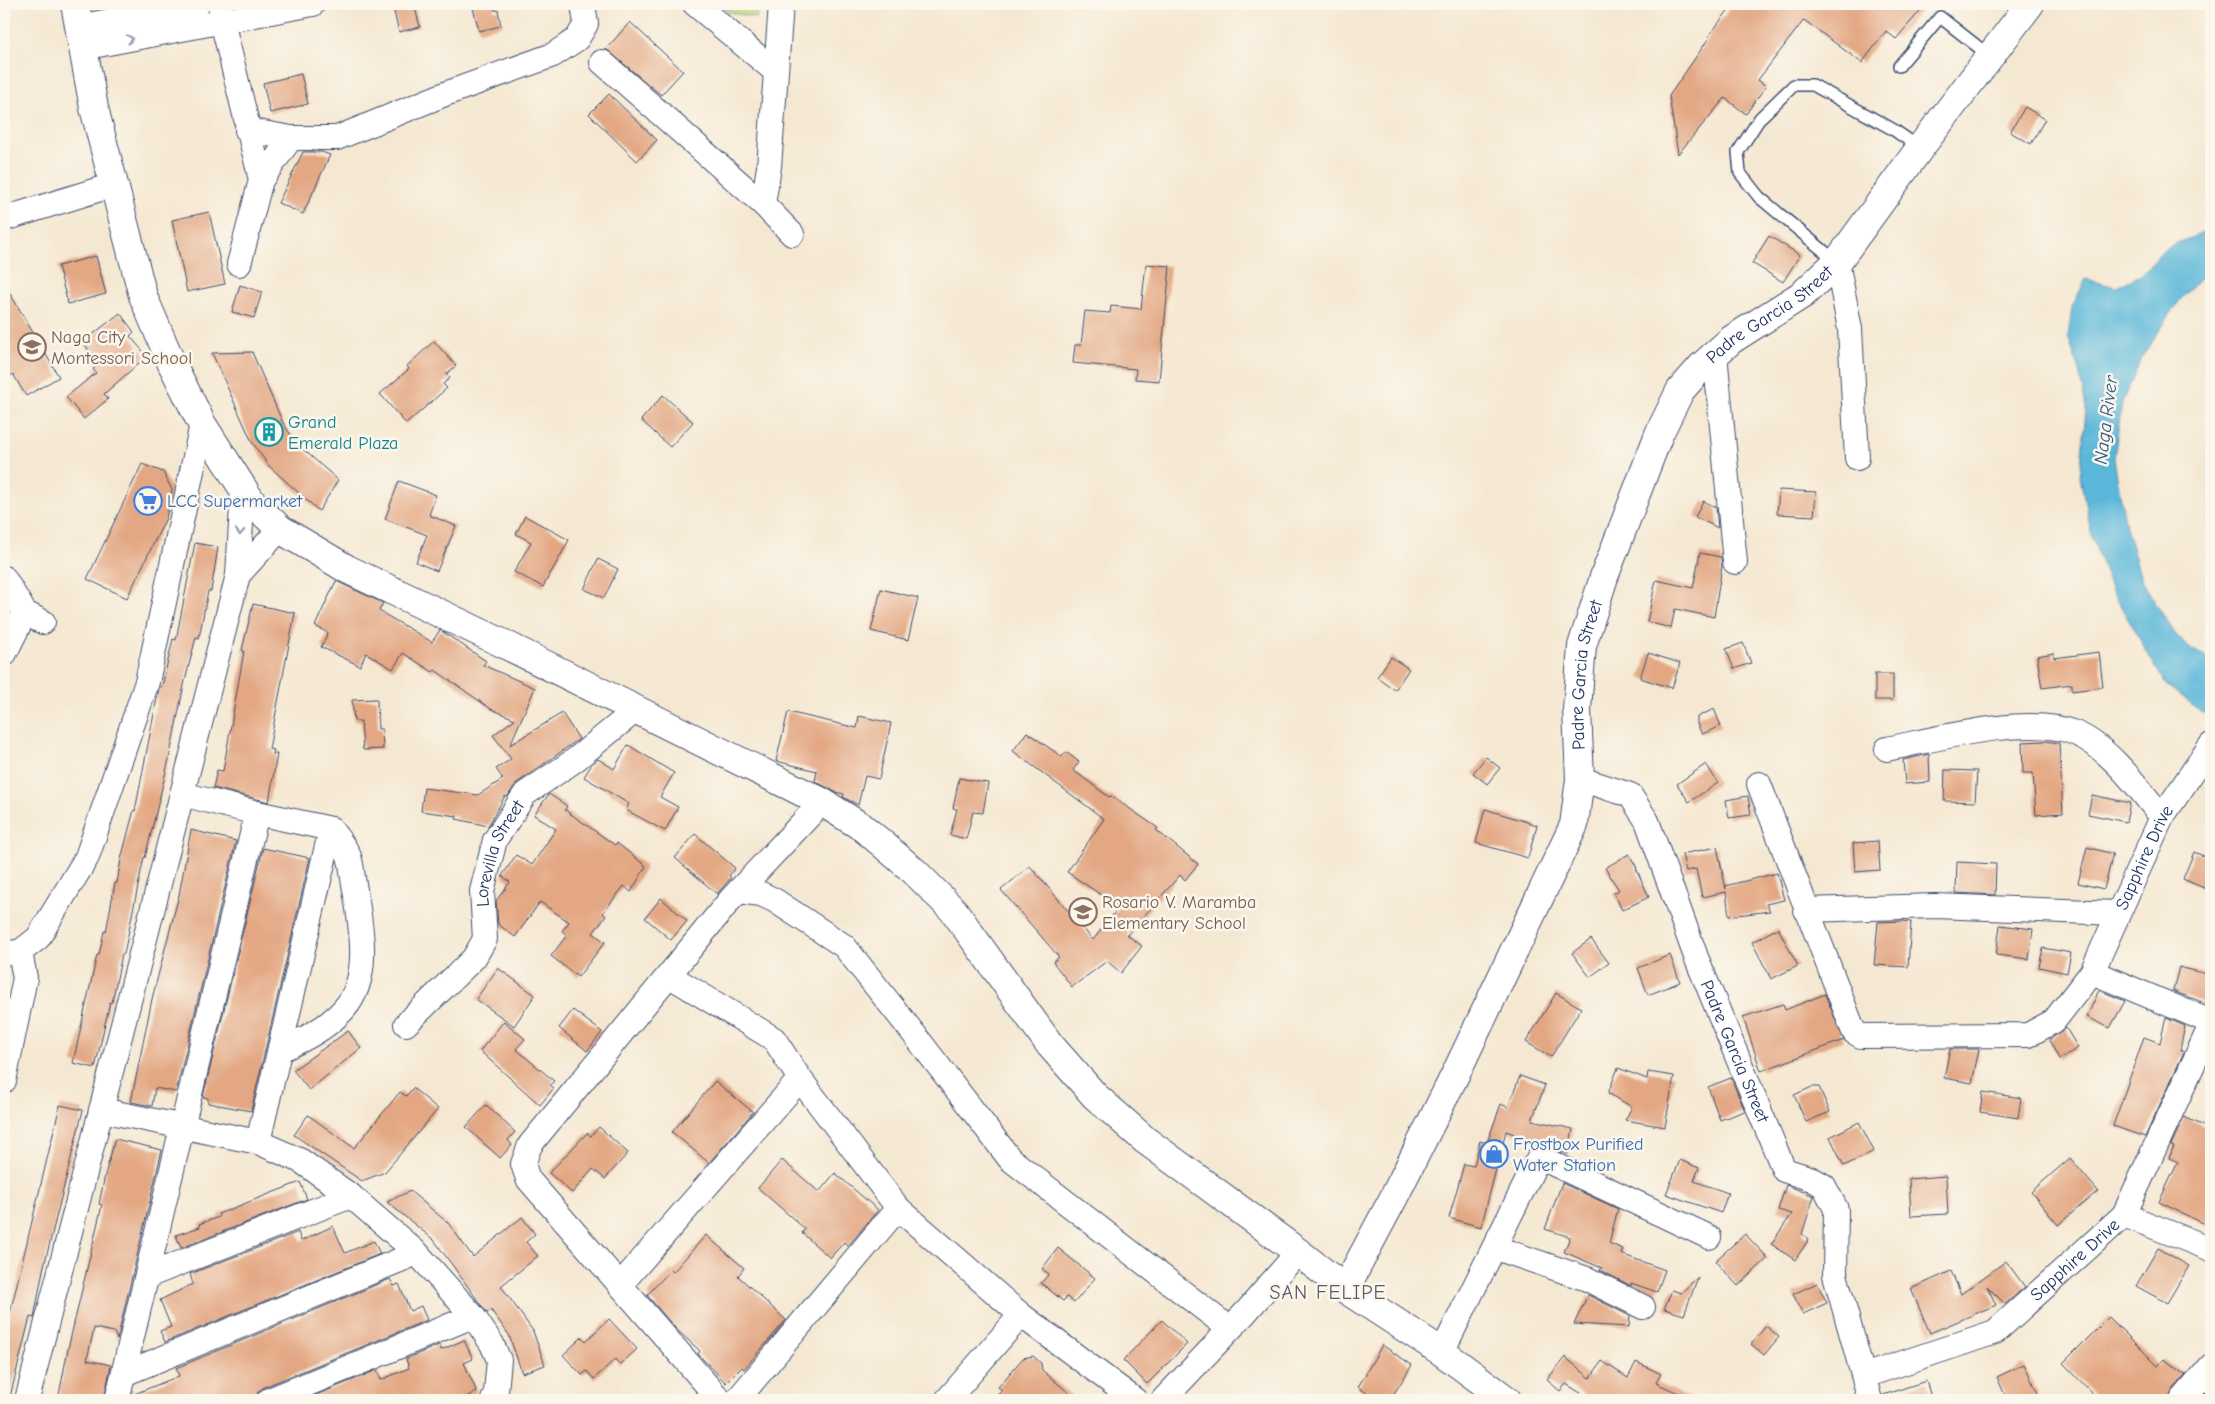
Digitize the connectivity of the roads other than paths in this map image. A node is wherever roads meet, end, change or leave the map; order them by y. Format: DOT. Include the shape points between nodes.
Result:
graph roads {
  1 [pos="198,4"];
  2 [pos="314,4"];
  3 [pos="582,4"];
  4 [pos="695,4"];
  5 [pos="781,4"];
  6 [pos="2030,4"];
  7 [pos="221,12"];
  8 [pos="79,26"];
  9 [pos="1991,57"];
  10 [pos="602,62"];
  11 [pos="1899,66"];
  12 [pos="775,71"];
  13 [pos="247,130"];
  14 [pos="291,138"];
  15 [pos="1920,148"];
  16 [pos="261,180"];
  17 [pos="113,185"];
  18 [pos="762,204"];
  19 [pos="4,219"];
  20 [pos="792,234"];
  21 [pos="1836,262"];
  22 [pos="239,264"];
  23 [pos="1715,354"];
  24 [pos="202,424"];
  25 [pos="1857,458"];
  26 [pos="243,489"];
  27 [pos="280,529"];
  28 [pos="1735,562"];
  29 [pos="238,575"];
  30 [pos="4,578"];
  31 [pos="4,655"];
  32 [pos="636,710"];
  33 [pos="2211,745"];
  34 [pos="1887,749"];
  35 [pos="1580,780"];
  36 [pos="1759,784"];
  37 [pos="182,794"];
  38 [pos="822,802"];
  39 [pos="256,813"];
  40 [pos="2162,817"];
  41 [pos="331,829"];
  42 [pos="739,891"];
  43 [pos="1806,910"];
  44 [pos="2117,913"];
  45 [pos="12,952"];
  46 [pos="2092,972"];
  47 [pos="670,976"];
  48 [pos="2211,1023"];
  49 [pos="406,1024"];
  50 [pos="280,1050"];
  51 [pos="800,1079"];
  52 [pos="4,1080"];
  53 [pos="101,1110"];
  54 [pos="182,1126"];
  55 [pos="258,1142"];
  56 [pos="352,1196"];
  57 [pos="898,1208"];
  58 [pos="2124,1215"];
  59 [pos="1709,1237"];
  60 [pos="1496,1248"];
  61 [pos="2211,1249"];
  62 [pos="1298,1252"];
  63 [pos="417,1253"];
  64 [pos="147,1276"];
  65 [pos="620,1285"];
  66 [pos="1345,1289"];
  67 [pos="1643,1307"];
  68 [pos="1021,1315"];
  69 [pos="473,1316"];
  70 [pos="1230,1329"];
  71 [pos="1442,1352"];
  72 [pos="2211,1366"];
  73 [pos="124,1374"];
  74 [pos="1864,1376"];
  75 [pos="488,1398"];
  76 [pos="27,1400"];
  77 [pos="117,1400"];
  78 [pos="269,1400"];
  79 [pos="720,1400"];
  80 [pos="737,1400"];
  81 [pos="948,1400"];
  82 [pos="1135,1400"];
  83 [pos="1163,1400"];
  84 [pos="1506,1400"];
  85 [pos="1870,1400"];
  86 [pos="2182,1400"];
  1 -- 8 [label="street"];
  2 -- 7 [label="street"];
  3 -- 14 [label="street" via="586,24 577,39 553,55 337,138"];
  4 -- 12 [label="street"];
  5 -- 12 [label="street"];
  6 -- 9 [label="main road, Padre Garcia Street"];
  8 -- 7 [label="street, one-way"];
  7 -- 13 [label="street"];
  8 -- 17 [label="main road"];
  9 -- 11 [label="lane" via="1940,17"];
  9 -- 15 [label="main road, Padre Garcia Street"];
  10 -- 18 [label="street"];
  12 -- 18 [label="street" via="769,167"];
  13 -- 14 [label="street"];
  13 -- 16 [label="street"];
  14 -- 16 [label="street"];
  15 -- 21 [label="main road, Padre Garcia Street"];
  15 -- 21 [label="lane" via="1813,84 1794,85 1760,118 1738,152 1740,173 1759,197"];
  16 -- 22 [label="street"];
  17 -- 19 [label="street"];
  17 -- 24 [label="main road" via="144,296 171,362"];
  18 -- 20 [label="street"];
  21 -- 23 [label="main road, Padre Garcia Street" via="1803,294 1731,340"];
  21 -- 25 [label="street" via="1850,329"];
  23 -- 28 [label="street"];
  23 -- 35 [label="main road, Padre Garcia Street" via="1680,391 1659,434 1598,594 1582,646 1577,709"];
  24 -- 26 [label="main road"];
  24 -- 45 [label="street" via="148,682 87,857 38,938"];
  26 -- 27 [label="main road"];
  26 -- 29 [label="street, one-way"];
  27 -- 29 [label="street"];
  27 -- 32 [label="main road" via="347,569"];
  29 -- 37 [label="street"];
  30 -- 31 [label="street" via="34,618"];
  32 -- 38 [label="main road"];
  32 -- 49 [label="street, Lorevilla Street" via="575,760 525,794 495,840 482,891 485,939 474,958"];
  33 -- 40 [label="street, Sapphire Drive"];
  34 -- 40 [label="street" via="2018,726 2058,728 2077,734 2120,766"];
  35 -- 66 [label="main road" via="1574,825 1456,1073"];
  35 -- 74 [label="street, Padre Garcia Street" via="1630,795 1648,821 1696,957 1784,1170 1824,1186 1836,1209 1835,1275"];
  36 -- 43 [label="street"];
  37 -- 39 [label="street"];
  37 -- 53 [label="street"];
  38 -- 42 [label="street"];
  38 -- 62 [label="main road" via="879,841 954,911 1050,1045 1095,1096 1145,1140"];
  39 -- 41 [label="street"];
  39 -- 54 [label="street"];
  40 -- 44 [label="street, Sapphire Drive"];
  41 -- 50 [label="street"];
  41 -- 50 [label="street" via="348,854 362,953 358,984 345,1008 326,1026"];
  42 -- 47 [label="street"];
  42 -- 70 [label="street" via="761,894 774,900 844,946 1010,1159"];
  43 -- 44 [label="street, Sapphire Drive" via="1935,906"];
  43 -- 46 [label="street" via="1854,1032 1861,1036 2028,1035 2054,1021"];
  44 -- 46 [label="street"];
  45 -- 52 [label="street" via="26,978"];
  46 -- 48 [label="street"];
  47 -- 51 [label="street" via="774,1039"];
  47 -- 65 [label="street" via="530,1145 522,1164 528,1179"];
  48 -- 58 [label="street, Sapphire Drive"];
  50 -- 55 [label="street"];
  51 -- 57 [label="street"];
  51 -- 65 [label="street"];
  53 -- 54 [label="street"];
  53 -- 76 [label="street"];
  54 -- 55 [label="street"];
  54 -- 64 [label="street"];
  55 -- 56 [label="street" via="301,1161"];
  56 -- 63 [label="street"];
  56 -- 64 [label="street"];
  57 -- 68 [label="street"];
  57 -- 80 [label="street"];
  58 -- 61 [label="street"];
  58 -- 74 [label="street, Sapphire Drive" via="1995,1332"];
  59 -- 60 [label="street" via="1540,1157"];
  60 -- 67 [label="street" via="1587,1279"];
  60 -- 71 [label="street"];
  62 -- 66 [label="main road"];
  62 -- 70 [label="street"];
  63 -- 69 [label="street"];
  63 -- 73 [label="street"];
  64 -- 73 [label="street"];
  65 -- 79 [label="street"];
  66 -- 71 [label="main road"];
  68 -- 81 [label="street"];
  68 -- 82 [label="street"];
  69 -- 75 [label="street" via="499,1360"];
  69 -- 78 [label="street"];
  70 -- 83 [label="street"];
  71 -- 84 [label="main road"];
  72 -- 86 [label="street"];
  73 -- 77 [label="street"];
  74 -- 85 [label="street, Padre Garcia Street"];
}
